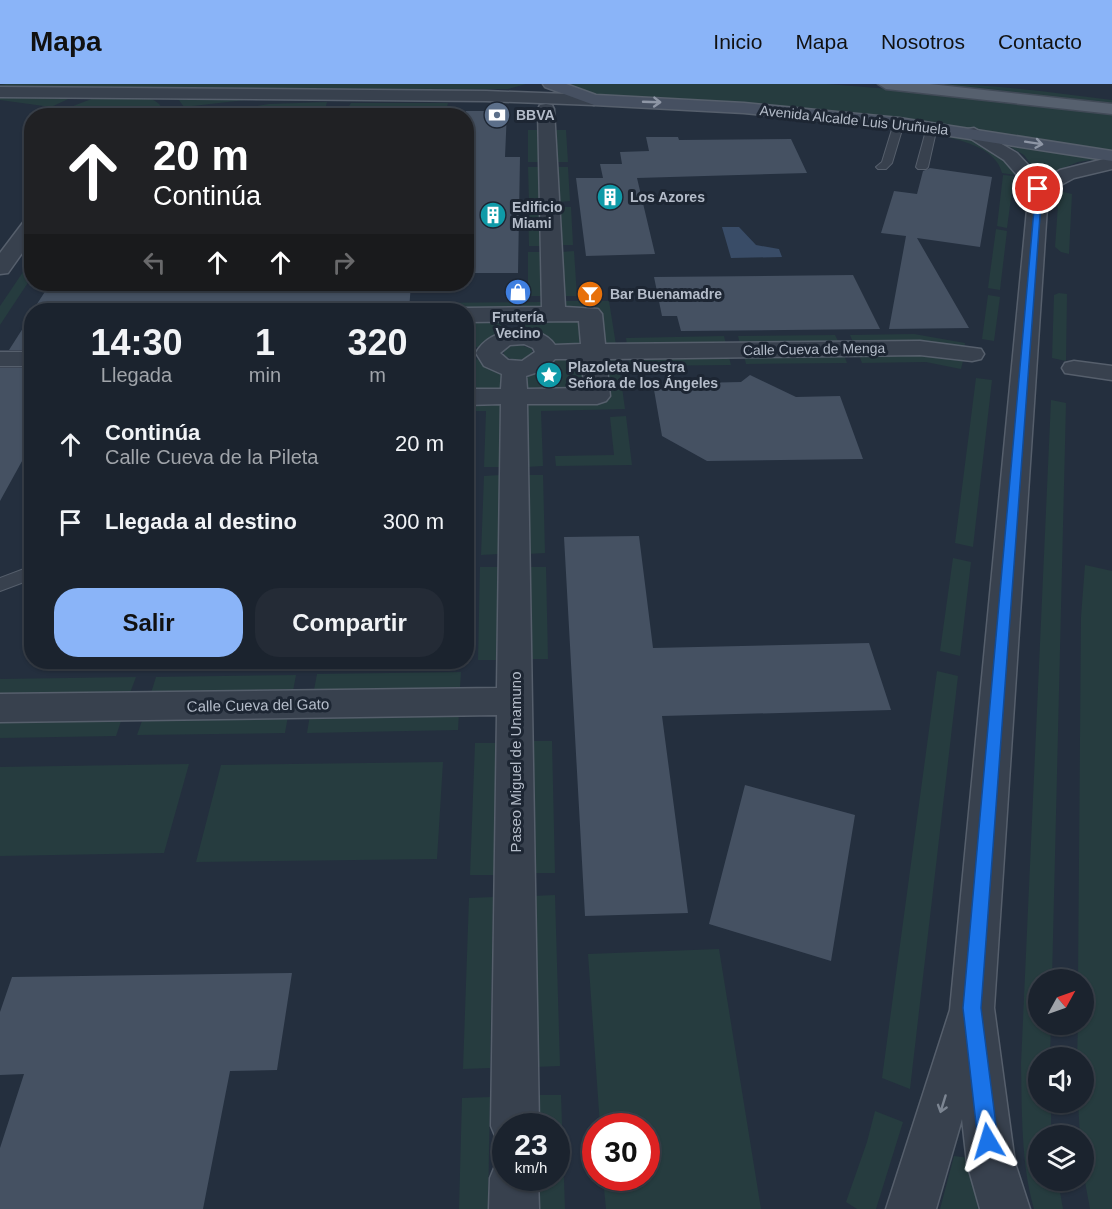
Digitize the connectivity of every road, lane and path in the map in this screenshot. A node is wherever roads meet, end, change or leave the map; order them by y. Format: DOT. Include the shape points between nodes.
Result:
graph roads {
  1 [pos="535,84"];
  2 [pos="551,84"];
  3 [pos="886,84"];
  4 [pos="1018,84"];
  5 [pos="0,92"];
  6 [pos="129,92"];
  7 [pos="342,95"];
  8 [pos="1112,95"];
  9 [pos="486,96"];
  10 [pos="594,100"];
  11 [pos="0,104"];
  12 [pos="24,108"];
  13 [pos="61,108"];
  14 [pos="174,108"];
  15 [pos="197,108"];
  16 [pos="546,109"];
  17 [pos="1112,109"];
  18 [pos="899,123"];
  19 [pos="932,128"];
  20 [pos="974,133"];
  21 [pos="1112,156"];
  22 [pos="1112,163"];
  23 [pos="882,167"];
  24 [pos="922,167"];
  25 [pos="1038,189"];
  26 [pos="24,235"];
  27 [pos="0,267"];
  28 [pos="554,315"];
  29 [pos="474,317"];
  30 [pos="515,326"];
  31 [pos="547,352"];
  32 [pos="593,352"];
  33 [pos="477,353"];
  34 [pos="972,354"];
  35 [pos="0,359"];
  36 [pos="24,359"];
  37 [pos="1074,368"];
  38 [pos="1112,373"];
  39 [pos="514,383"];
  40 [pos="474,395"];
  41 [pos="24,575"];
  42 [pos="0,585"];
  43 [pos="515,701"];
  44 [pos="0,708"];
  45 [pos="972,1008"];
  46 [pos="514,1113"];
  47 [pos="514,1191"];
  48 [pos="514,1209"];
  49 [pos="911,1209"];
  50 [pos="1005,1209"];
  1 -- 9 [label="street, Avenida Alcalde Luis Uruñuela" via="516,92"];
  2 -- 10 [label="street, Avenida Alcalde Luis Uruñuela"];
  3 -- 17 [label="main road"];
  4 -- 8 [label="main road"];
  5 -- 6 [label="street, Avenida Alcalde Luis Uruñuela"];
  6 -- 7 [label="street, Avenida Alcalde Luis Uruñuela"];
  6 -- 13 [label="street" via="91,96"];
  6 -- 14 [label="street, Avenida Alcalde Luis Uruñuela" via="156,96"];
  7 -- 9 [label="street, Avenida Alcalde Luis Uruñuela"];
  7 -- 15 [label="street, Avenida Alcalde Luis Uruñuela"];
  9 -- 10 [label="street, Avenida Alcalde Luis Uruñuela"];
  10 -- 18 [label="street, Avenida Alcalde Luis Uruñuela, one-way" via="744,108"];
  11 -- 12 [label="street"];
  16 -- 28 [label="street"];
  18 -- 19 [label="street, Avenida Alcalde Luis Uruñuela"];
  18 -- 23 [label="lane" via="887,163"];
  19 -- 20 [label="street, Avenida Alcalde Luis Uruñuela"];
  19 -- 24 [label="lane"];
  20 -- 21 [label="street, Avenida Alcalde Luis Uruñuela, one-way"];
  20 -- 25 [label="street" via="1007,152 1025,168"];
  22 -- 25 [label="street" via="1067,174"];
  25 -- 45 [label="street"];
  26 -- 27 [label="street"];
  28 -- 30 [label="street"];
  28 -- 32 [label="street" via="590,314"];
  29 -- 30 [label="street"];
  30 -- 31 [label="street" via="546,347"];
  30 -- 33 [label="street"];
  31 -- 32 [label="street, Calle Cueva de Menga"];
  31 -- 39 [label="street" via="546,358"];
  32 -- 34 [label="street, Calle Cueva de Menga" via="920,348"];
  32 -- 39 [label="street" via="597,396"];
  33 -- 39 [label="street" via="498,365"];
  35 -- 36 [label="street"];
  37 -- 38 [label="street"];
  39 -- 40 [label="street"];
  39 -- 43 [label="street, Paseo Miguel de Unamuno"];
  41 -- 42 [label="lane"];
  43 -- 44 [label="street, Calle Cueva del Gato"];
  43 -- 46 [label="street, Paseo Miguel de Unamuno"];
  45 -- 49 [label="street, one-way"];
  45 -- 50 [label="street" via="991,1163"];
  47 -- 48 [label="street"];
}
